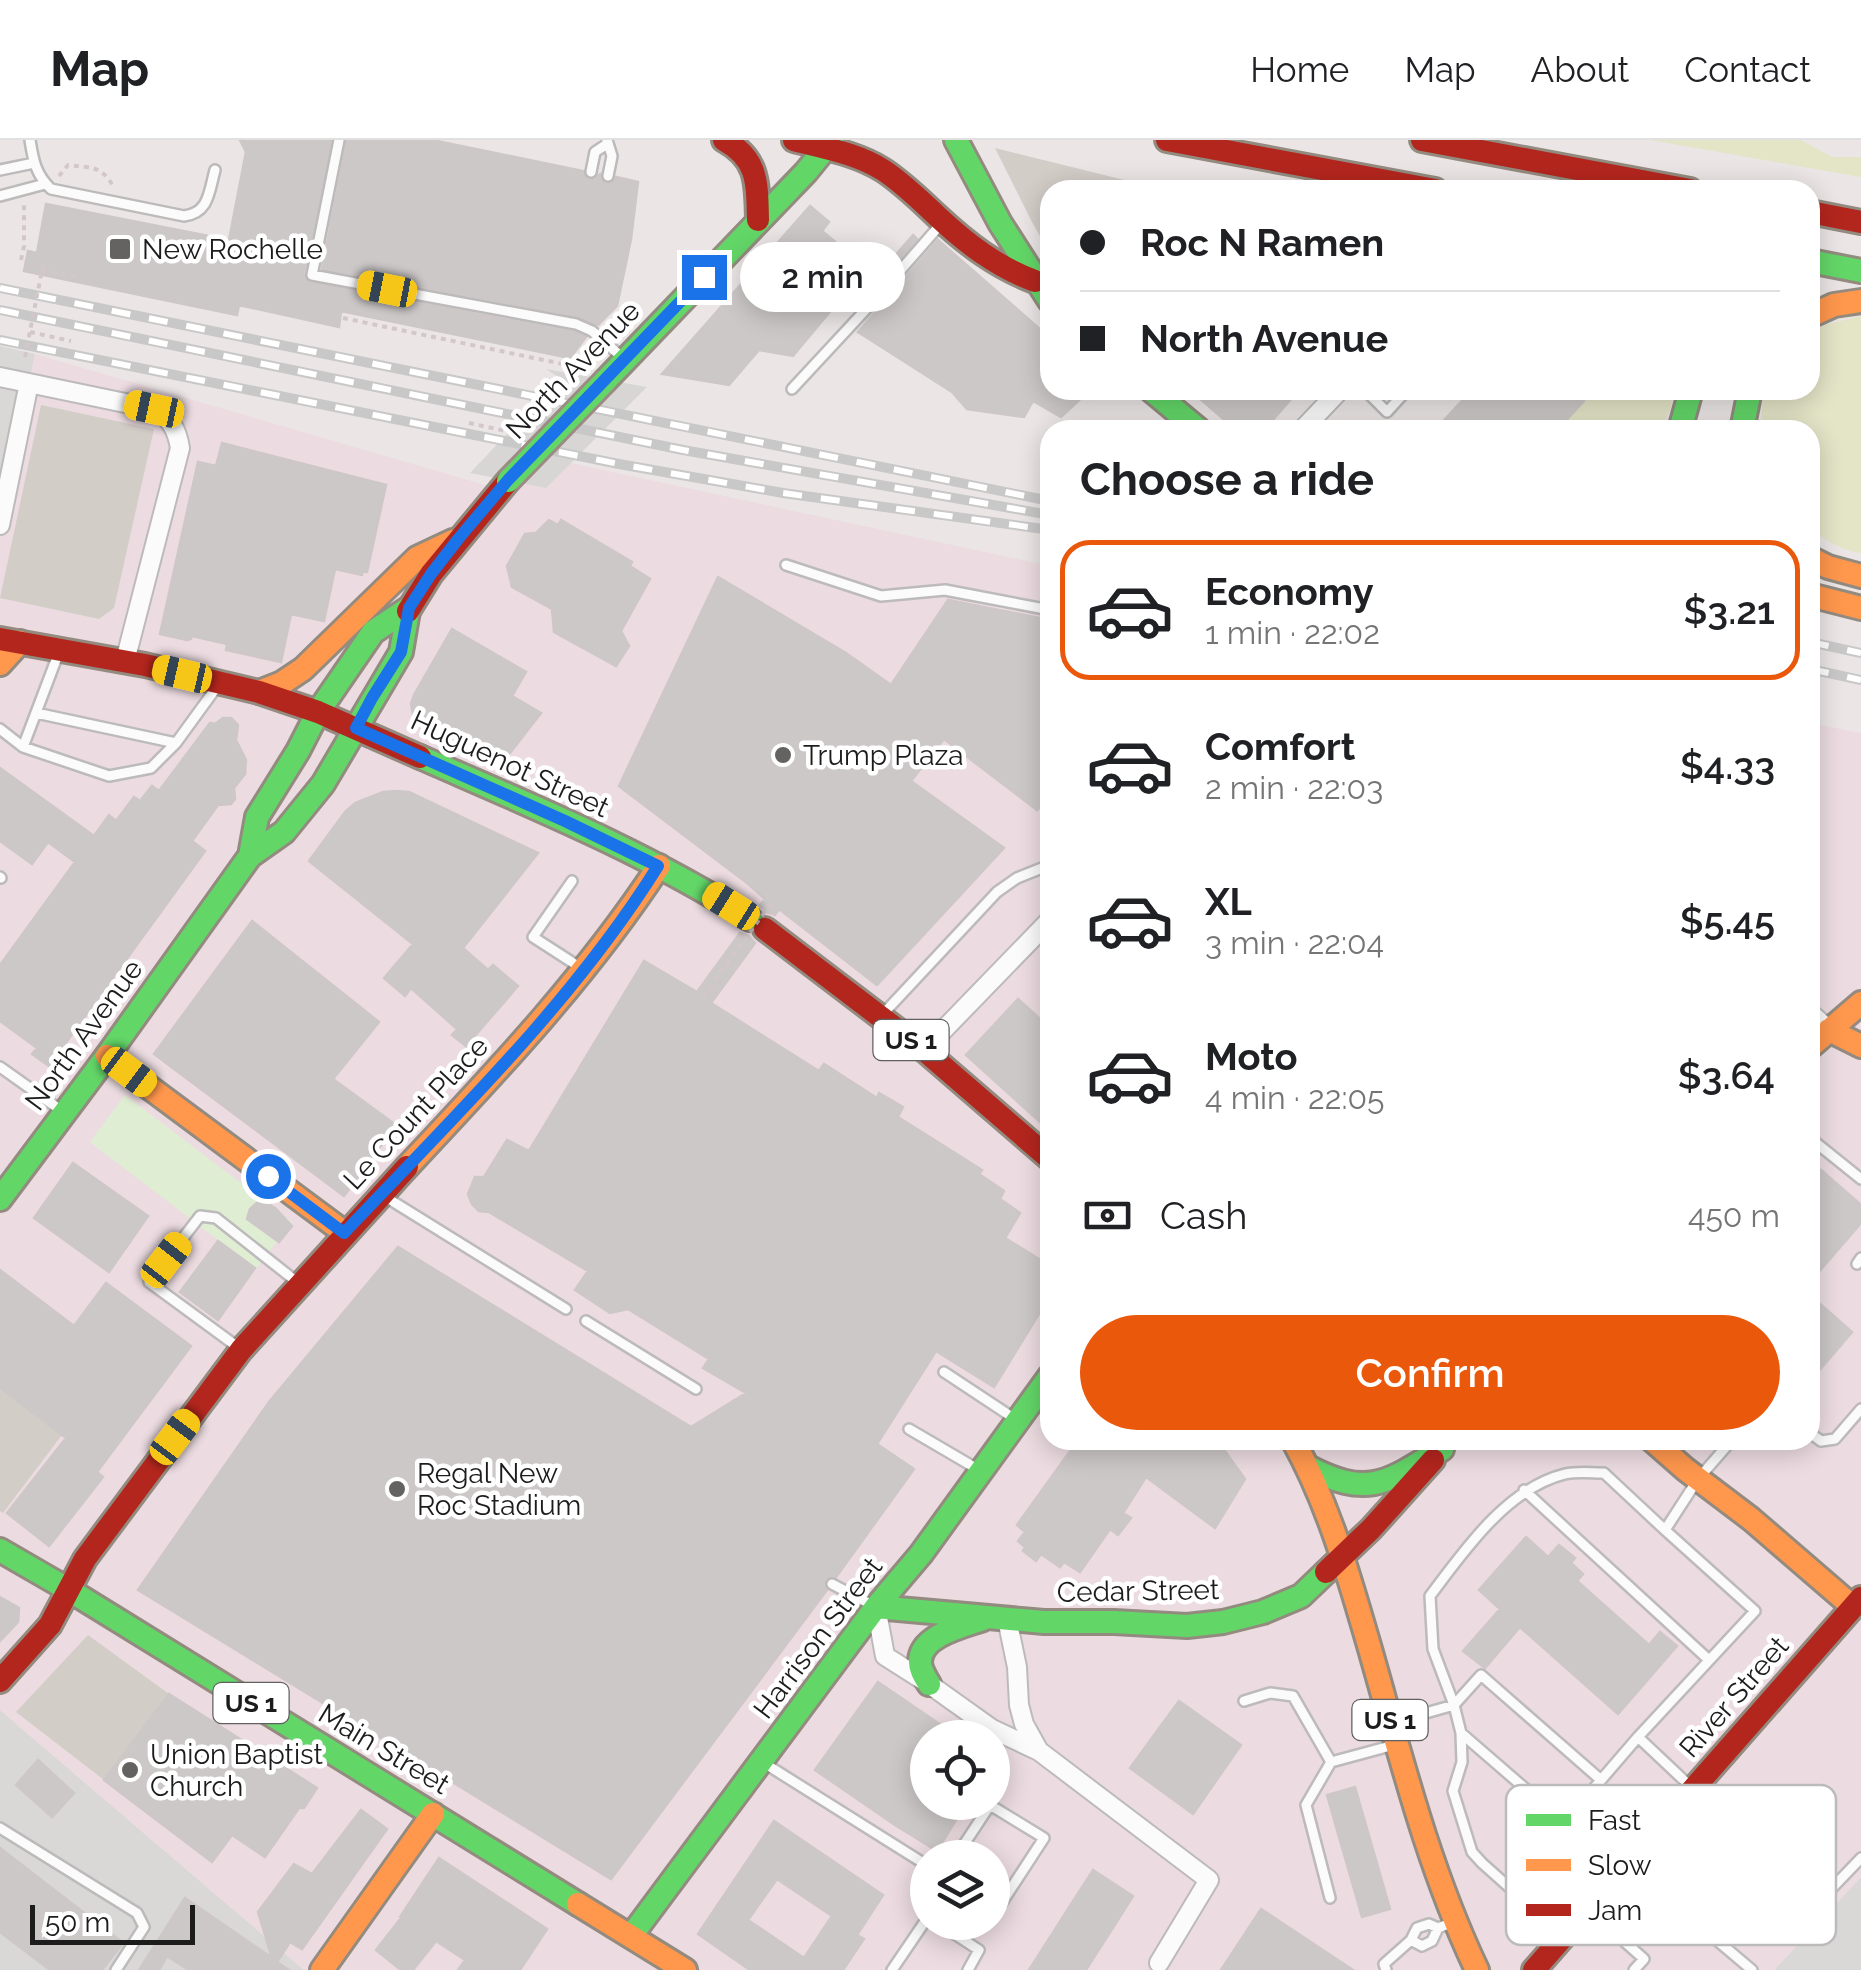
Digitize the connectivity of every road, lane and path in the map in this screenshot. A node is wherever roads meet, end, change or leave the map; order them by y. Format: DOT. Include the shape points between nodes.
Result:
graph roads {
  1 [pos="30,140"];
  2 [pos="339,140"];
  3 [pos="724,140"];
  4 [pos="794,140"];
  5 [pos="956,140"];
  6 [pos="1166,140"];
  7 [pos="1422,140"];
  8 [pos="607,142"];
  9 [pos="829,144"];
  10 [pos="34,163"];
  11 [pos="0,170"];
  12 [pos="215,170"];
  13 [pos="591,172"];
  14 [pos="608,176"];
  15 [pos="1378,180"];
  16 [pos="1636,180"];
  17 [pos="45,184"];
  18 [pos="0,196"];
  19 [pos="1820,214"];
  20 [pos="758,220"];
  21 [pos="942,222"];
  22 [pos="1861,222"];
  23 [pos="1820,263"];
  24 [pos="1861,271"];
  25 [pos="78,278"];
  26 [pos="1036,281"];
  27 [pos="1040,287"];
  28 [pos="1861,301"];
  29 [pos="1820,312"];
  30 [pos="343,318"];
  31 [pos="30,332"];
  32 [pos="71,341"];
  33 [pos="24,357"];
  34 [pos="625,360"];
  35 [pos="577,367"];
  36 [pos="0,377"];
  37 [pos="29,383"];
  38 [pos="792,389"];
  39 [pos="1163,400"];
  40 [pos="1330,400"];
  41 [pos="1375,400"];
  42 [pos="1398,400"];
  43 [pos="1707,400"];
  44 [pos="1706,418"];
  45 [pos="1187,420"];
  46 [pos="1312,420"];
  47 [pos="469,423"];
  48 [pos="515,433"];
  49 [pos="0,526"];
  50 [pos="459,538"];
  51 [pos="1820,563"];
  52 [pos="786,565"];
  53 [pos="1861,579"];
  54 [pos="1820,582"];
  55 [pos="1820,597"];
  56 [pos="409,608"];
  57 [pos="1040,608"];
  58 [pos="1861,608"];
  59 [pos="10,640"];
  60 [pos="60,650"];
  61 [pos="126,662"];
  62 [pos="0,664"];
  63 [pos="219,683"];
  64 [pos="259,692"];
  65 [pos="318,712"];
  66 [pos="36,713"];
  67 [pos="356,728"];
  68 [pos="0,729"];
  69 [pos="176,743"];
  70 [pos="23,747"];
  71 [pos="250,856"];
  72 [pos="658,866"];
  73 [pos="1040,869"];
  74 [pos="572,881"];
  75 [pos="772,903"];
  76 [pos="1040,930"];
  77 [pos="584,970"];
  78 [pos="703,997"];
  79 [pos="1861,1003"];
  80 [pos="882,1016"];
  81 [pos="1820,1022"];
  82 [pos="1830,1030"];
  83 [pos="1820,1038"];
  84 [pos="1861,1046"];
  85 [pos="924,1050"];
  86 [pos="108,1056"];
  87 [pos="0,1067"];
  88 [pos="64,1112"];
  89 [pos="1820,1146"];
  90 [pos="1040,1149"];
  91 [pos="1861,1179"];
  92 [pos="381,1194"];
  93 [pos="0,1199"];
  94 [pos="344,1233"];
  95 [pos="299,1284"];
  96 [pos="566,1309"];
  97 [pos="586,1322"];
  98 [pos="241,1350"];
  99 [pos="944,1372"];
  100 [pos="696,1390"];
  101 [pos="1040,1390"];
  102 [pos="1861,1409"];
  103 [pos="1018,1420"];
  104 [pos="908,1429"];
  105 [pos="1820,1441"];
  106 [pos="1299,1450"];
  107 [pos="1437,1450"];
  108 [pos="1441,1450"];
  109 [pos="1664,1450"];
  110 [pos="1723,1450"];
  111 [pos="1308,1467"];
  112 [pos="981,1471"];
  113 [pos="1698,1478"];
  114 [pos="1524,1490"];
  115 [pos="1665,1530"];
  116 [pos="0,1550"];
  117 [pos="1343,1556"];
  118 [pos="832,1584"];
  119 [pos="69,1590"];
  120 [pos="1858,1607"];
  121 [pos="876,1608"];
  122 [pos="997,1618"];
  123 [pos="1709,1660"];
  124 [pos="0,1681"];
  125 [pos="930,1684"];
  126 [pos="1244,1701"];
  127 [pos="1454,1705"];
  128 [pos="1460,1732"];
  129 [pos="1394,1734"];
  130 [pos="1638,1737"];
  131 [pos="1039,1751"];
  132 [pos="762,1761"];
  133 [pos="1331,1762"];
  134 [pos="1601,1780"];
  135 [pos="1521,1785"];
  136 [pos="1597,1785"];
  137 [pos="1689,1785"];
  138 [pos="1697,1785"];
  139 [pos="433,1814"];
  140 [pos="0,1828"];
  141 [pos="968,1840"];
  142 [pos="910,1855"];
  143 [pos="1861,1858"];
  144 [pos="1836,1884"];
  145 [pos="1506,1885"];
  146 [pos="1010,1890"];
  147 [pos="1330,1898"];
  148 [pos="1446,1925"];
  149 [pos="631,1936"];
  150 [pos="912,1940"];
  151 [pos="964,1940"];
  152 [pos="1559,1945"];
  153 [pos="1628,1945"];
  154 [pos="1723,1945"];
  155 [pos="1160,1963"];
  156 [pos="1541,1968"];
  157 [pos="116,1970"];
  158 [pos="322,1970"];
  159 [pos="685,1970"];
  160 [pos="892,1970"];
  161 [pos="968,1970"];
  162 [pos="1386,1970"];
  163 [pos="1476,1970"];
  164 [pos="1634,1970"];
  165 [pos="1752,1970"];
  1 -- 10 [label="lane"];
  2 -- 34 [label="lane" via="312,274 576,324"];
  3 -- 20 [label="main road" via="755,170"];
  4 -- 9 [label="main road"];
  5 -- 26 [label="main road"];
  6 -- 15 [label="main road"];
  7 -- 16 [label="main road"];
  8 -- 13 [label="lane" via="595,152"];
  8 -- 14 [label="lane"];
  9 -- 20 [label="main road, North Avenue"];
  9 -- 21 [label="main road" via="892,176"];
  10 -- 11 [label="lane"];
  10 -- 17 [label="lane"];
  12 -- 17 [label="lane" via="206,205 184,216"];
  17 -- 18 [label="lane"];
  19 -- 22 [label="main road"];
  20 -- 34 [label="main road, North Avenue"];
  21 -- 26 [label="main road" via="998,264"];
  21 -- 38 [label="lane"];
  23 -- 24 [label="main road"];
  25 -- 31 [label="path, bridge" via="42,267"];
  26 -- 27 [label="main road"];
  28 -- 29 [label="main road"];
  30 -- 35 [label="path"];
  31 -- 32 [label="path"];
  31 -- 33 [label="path, bridge"];
  34 -- 50 [label="main road, North Avenue, bridge"];
  36 -- 37 [label="street"];
  37 -- 49 [label="street"];
  37 -- 61 [label="street" via="154,409 178,436"];
  39 -- 45 [label="main road"];
  40 -- 46 [label="street"];
  41 -- 42 [label="lane" via="1387,412"];
  43 -- 44 [label="main road"];
  47 -- 48 [label="path"];
  50 -- 56 [label="main road, North Avenue"];
  50 -- 64 [label="main road" via="417,558 303,670"];
  51 -- 53 [label="main road"];
  52 -- 57 [label="lane" via="881,596 946,590"];
  53 -- 54 [label="main road"];
  55 -- 58 [label="main road"];
  56 -- 65 [label="main road, North Avenue" via="374,632"];
  56 -- 67 [label="main road, North Avenue" via="401,652"];
  59 -- 60 [label="main road, Huguenot Street / US 1"];
  59 -- 62 [label="main road"];
  60 -- 61 [label="main road, Huguenot Street / US 1"];
  60 -- 66 [label="lane"];
  61 -- 63 [label="main road, Huguenot Street / US 1"];
  63 -- 64 [label="main road, Huguenot Street / US 1"];
  63 -- 69 [label="lane"];
  64 -- 65 [label="main road, Huguenot Street / US 1"];
  65 -- 67 [label="main road, Huguenot Street / US 1"];
  65 -- 71 [label="main road, North Avenue" via="257,817"];
  66 -- 69 [label="lane"];
  66 -- 70 [label="lane"];
  67 -- 71 [label="main road, North Avenue" via="284,832"];
  67 -- 72 [label="main road, Huguenot Street / US 1"];
  68 -- 70 [label="lane"];
  69 -- 70 [label="lane" via="151,768 109,776"];
  71 -- 86 [label="main road, North Avenue"];
  72 -- 77 [label="main road, Le Count Place"];
  72 -- 80 [label="main road, Huguenot Street / US 1" via="758,924"];
  73 -- 80 [label="lane" via="997,892"];
  74 -- 77 [label="lane" via="534,937"];
  75 -- 78 [label="path, bridge"];
  76 -- 85 [label="street"];
  77 -- 92 [label="main road, Le Count Place"];
  79 -- 82 [label="main road"];
  80 -- 85 [label="main road, Huguenot Street / US 1"];
  81 -- 82 [label="street"];
  82 -- 83 [label="main road"];
  82 -- 84 [label="main road"];
  85 -- 90 [label="main road, Huguenot Street / US 1"];
  86 -- 88 [label="main road, North Avenue"];
  86 -- 94 [label="main road"];
  87 -- 88 [label="lane"];
  88 -- 93 [label="main road, North Avenue"];
  89 -- 91 [label="lane"];
  92 -- 94 [label="main road, Le Count Place"];
  92 -- 96 [label="lane"];
  94 -- 95 [label="main road, Le Count Place"];
  95 -- 98 [label="main road, Le Count Place"];
  95 -- 98 [label="lane" via="216,1218 200,1216 148,1282"];
  97 -- 100 [label="lane"];
  98 -- 119 [label="main road, Le Count Place" via="85,1559"];
  99 -- 103 [label="lane"];
  101 -- 103 [label="main road, Harrison Street"];
  102 -- 105 [label="lane" via="1835,1439"];
  103 -- 112 [label="main road, Harrison Street"];
  104 -- 112 [label="lane"];
  106 -- 111 [label="main road, US 1"];
  107 -- 111 [label="main road" via="1392,1480 1370,1486 1330,1480"];
  108 -- 117 [label="main road, Cedar Street"];
  109 -- 113 [label="main road"];
  110 -- 113 [label="lane"];
  111 -- 117 [label="main road, US 1"];
  112 -- 121 [label="main road, Harrison Street"];
  113 -- 115 [label="lane"];
  113 -- 120 [label="main road"];
  114 -- 115 [label="lane" via="1567,1473 1604,1473"];
  114 -- 123 [label="lane"];
  114 -- 127 [label="lane" via="1430,1596 1433,1649"];
  115 -- 123 [label="lane" via="1754,1610"];
  116 -- 119 [label="main road, Main Street / US 1"];
  117 -- 122 [label="main road, Cedar Street" via="1296,1599 1223,1622"];
  117 -- 129 [label="main road, US 1"];
  118 -- 121 [label="lane"];
  119 -- 124 [label="main road, Le Count Place" via="50,1624"];
  119 -- 139 [label="main road, Main Street / US 1"];
  120 -- 138 [label="main road, River Street"];
  121 -- 122 [label="main road, Cedar Street"];
  121 -- 125 [label="street" via="885,1656"];
  121 -- 132 [label="main road, Harrison Street"];
  122 -- 125 [label="main road" via="927,1644 919,1658"];
  122 -- 131 [label="street" via="1017,1667 1024,1724"];
  123 -- 130 [label="lane"];
  125 -- 131 [label="street" via="992,1729"];
  126 -- 133 [label="lane" via="1270,1692 1293,1696"];
  127 -- 128 [label="lane"];
  127 -- 129 [label="lane"];
  127 -- 134 [label="lane" via="1481,1675"];
  128 -- 135 [label="lane"];
  128 -- 145 [label="lane" via="1462,1762 1453,1792 1472,1852"];
  129 -- 133 [label="lane"];
  129 -- 148 [label="main road, US 1"];
  130 -- 134 [label="lane"];
  130 -- 137 [label="lane"];
  131 -- 155 [label="street" via="1209,1880"];
  132 -- 142 [label="lane"];
  132 -- 149 [label="main road, Harrison Street"];
  133 -- 147 [label="lane" via="1306,1805"];
  134 -- 136 [label="lane"];
  139 -- 149 [label="main road, Main Street / US 1"];
  139 -- 158 [label="main road"];
  140 -- 157 [label="lane" via="137,1913 144,1927"];
  141 -- 146 [label="lane" via="990,1805 1044,1838"];
  143 -- 144 [label="lane"];
  148 -- 162 [label="lane" via="1422,1946 1411,1940 1384,1964"];
  148 -- 163 [label="main road, US 1"];
  149 -- 159 [label="main road, Main Street / US 1"];
  150 -- 160 [label="lane"];
  151 -- 161 [label="lane" via="979,1950"];
  152 -- 156 [label="main road, River Street"];
  153 -- 164 [label="lane" via="1644,1959"];
  154 -- 165 [label="lane"];
}
